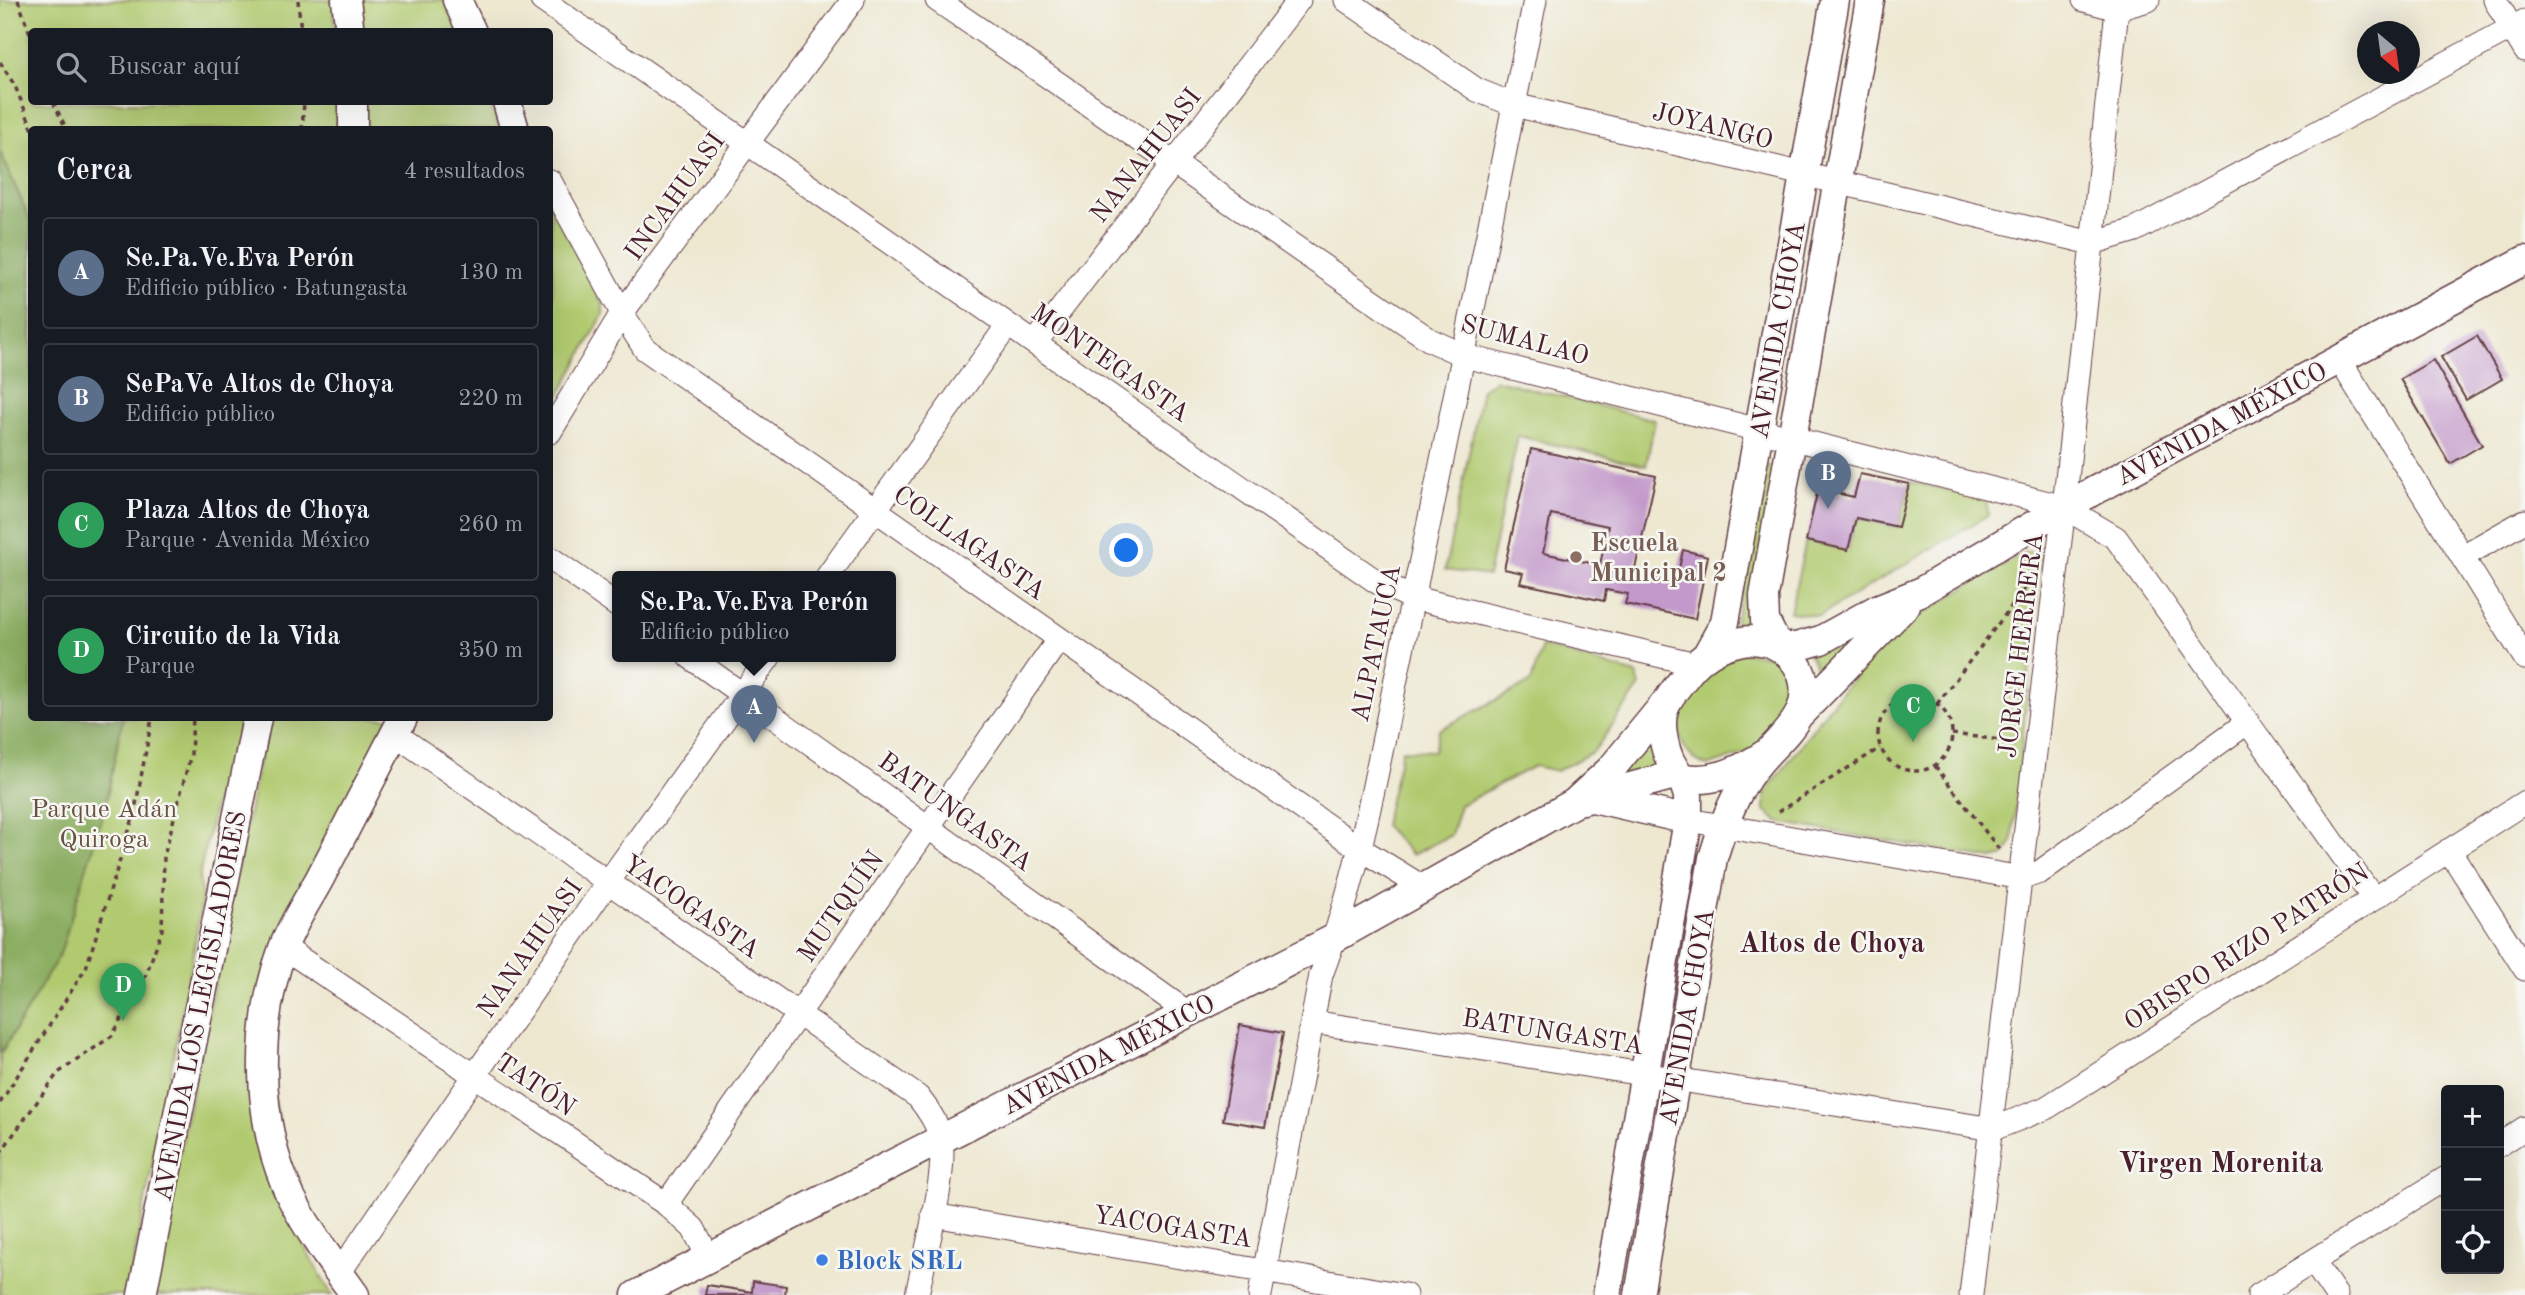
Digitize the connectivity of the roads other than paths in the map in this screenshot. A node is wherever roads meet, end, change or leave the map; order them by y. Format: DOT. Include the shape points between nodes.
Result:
graph roads {
  1 [pos="346,0"];
  2 [pos="457,0"];
  3 [pos="542,0"];
  4 [pos="853,0"];
  5 [pos="937,0"];
  6 [pos="1299,0"];
  7 [pos="1346,0"];
  8 [pos="1535,0"];
  9 [pos="1835,0"];
  10 [pos="1870,0"];
  11 [pos="2084,0"];
  12 [pos="2148,0"];
  13 [pos="2495,0"];
  14 [pos="2118,5"];
  15 [pos="2519,25"];
  16 [pos="350,28"];
  17 [pos="470,28"];
  18 [pos="2525,50"];
  19 [pos="353,105"];
  20 [pos="508,105"];
  21 [pos="509,105"];
  22 [pos="1514,105"];
  23 [pos="354,126"];
  24 [pos="514,126"];
  25 [pos="520,126"];
  26 [pos="747,143"];
  27 [pos="1174,163"];
  28 [pos="1804,176"];
  29 [pos="1837,183"];
  30 [pos="553,186"];
  31 [pos="2092,243"];
  32 [pos="2525,260"];
  33 [pos="622,313"];
  34 [pos="1008,325"];
  35 [pos="1035,343"];
  36 [pos="1465,355"];
  37 [pos="2339,359"];
  38 [pos="553,427"];
  39 [pos="1759,428"];
  40 [pos="1792,436"];
  41 [pos="2064,506"];
  42 [pos="875,510"];
  43 [pos="2525,521"];
  44 [pos="2463,556"];
  45 [pos="553,560"];
  46 [pos="831,571"];
  47 [pos="1920,592"];
  48 [pos="1413,598"];
  49 [pos="612,602"];
  50 [pos="1059,639"];
  51 [pos="1779,646"];
  52 [pos="2525,658"];
  53 [pos="1701,660"];
  54 [pos="697,662"];
  55 [pos="765,662"];
  56 [pos="743,694"];
  57 [pos="1667,702"];
  58 [pos="1799,715"];
  59 [pos="256,721"];
  60 [pos="2248,722"];
  61 [pos="399,726"];
  62 [pos="1768,752"];
  63 [pos="1680,776"];
  64 [pos="1582,800"];
  65 [pos="2525,802"];
  66 [pos="1688,820"];
  67 [pos="929,826"];
  68 [pos="1736,828"];
  69 [pos="1359,848"];
  70 [pos="2449,850"];
  71 [pos="2022,878"];
  72 [pos="608,882"];
  73 [pos="1424,888"];
  74 [pos="2373,898"];
  75 [pos="1335,938"];
  76 [pos="283,947"];
  77 [pos="2525,969"];
  78 [pos="1188,1013"];
  79 [pos="799,1014"];
  80 [pos="1312,1022"];
  81 [pos="1645,1073"];
  82 [pos="475,1076"];
  83 [pos="1676,1079"];
  84 [pos="2525,1128"];
  85 [pos="1993,1129"];
  86 [pos="942,1139"];
  87 [pos="2504,1142"];
  88 [pos="2441,1181"];
  89 [pos="666,1204"];
  90 [pos="933,1215"];
  91 [pos="709,1258"];
  92 [pos="2313,1261"];
  93 [pos="1265,1270"];
  94 [pos="347,1284"];
  95 [pos="142,1295"];
  96 [pos="636,1295"];
  97 [pos="917,1295"];
  98 [pos="1260,1295"];
  99 [pos="1405,1295"];
  100 [pos="1608,1295"];
  101 [pos="1639,1295"];
  102 [pos="1971,1295"];
  103 [pos="2259,1295"];
  104 [pos="2336,1295"];
  1 -- 16 [label="main road"];
  2 -- 17 [label="main road"];
  3 -- 26 [label="street, MONTEGASTA"];
  4 -- 26 [label="street, INCAHUASI"];
  5 -- 27 [label="street, SUMALAO"];
  6 -- 27 [label="street, NANAHUASI"];
  7 -- 22 [label="street, JOYANGO" via="1477,90"];
  8 -- 22 [label="street, ALPATAUCA"];
  9 -- 28 [label="main road, AVENIDA CHOYA"];
  10 -- 29 [label="main road, AVENIDA CHOYA"];
  11 -- 14 [label="street"];
  12 -- 14 [label="street"];
  13 -- 15 [label="street"];
  14 -- 31 [label="street, JORGE HERRERA"];
  15 -- 18 [label="street"];
  15 -- 31 [label="street" via="2135,230"];
  19 -- 23 [label="main road"];
  20 -- 24 [label="main road"];
  21 -- 25 [label="street"];
  22 -- 28 [label="street, JOYANGO"];
  22 -- 36 [label="street, ALPATAUCA"];
  26 -- 33 [label="street, INCAHUASI"];
  26 -- 34 [label="street, MONTEGASTA"];
  27 -- 35 [label="street, NANAHUASI"];
  27 -- 36 [label="street, SUMALAO" via="1430,340"];
  28 -- 29 [label="street, JOYANGO"];
  28 -- 39 [label="main road, AVENIDA CHOYA"];
  29 -- 31 [label="street, JOYANGO"];
  29 -- 40 [label="main road, AVENIDA CHOYA"];
  30 -- 33 [label="street, COLLAGASTA"];
  31 -- 41 [label="street, JORGE HERRERA"];
  32 -- 37 [label="main road, AVENIDA MÉXICO"];
  33 -- 38 [label="street, INCAHUASI"];
  33 -- 42 [label="street, COLLAGASTA" via="645,349"];
  34 -- 35 [label="street, MONTEGASTA"];
  34 -- 42 [label="street"];
  35 -- 48 [label="street, MONTEGASTA" via="1377,582"];
  36 -- 39 [label="street, SUMALAO"];
  36 -- 48 [label="street, ALPATAUCA"];
  37 -- 41 [label="main road, AVENIDA MÉXICO"];
  37 -- 44 [label="street"];
  39 -- 40 [label="street, SUMALAO"];
  39 -- 53 [label="main road, AVENIDA CHOYA" via="1725,622"];
  40 -- 41 [label="street, SUMALAO"];
  40 -- 51 [label="main road, AVENIDA CHOYA" via="1764,596 1765,621"];
  41 -- 47 [label="main road, AVENIDA MÉXICO"];
  41 -- 60 [label="street, SUMALAO" via="2116,538"];
  41 -- 71 [label="street, JORGE HERRERA"];
  42 -- 46 [label="street"];
  42 -- 50 [label="street, COLLAGASTA"];
  43 -- 44 [label="street"];
  44 -- 52 [label="street"];
  45 -- 49 [label="street"];
  47 -- 51 [label="main road, AVENIDA MÉXICO" via="1821,640"];
  47 -- 58 [label="main road, AVENIDA MÉXICO"];
  48 -- 53 [label="street, MONTEGASTA"];
  48 -- 69 [label="street, ALPATAUCA"];
  50 -- 67 [label="street, MUTQUÍN"];
  50 -- 69 [label="street, COLLAGASTA"];
  51 -- 53 [label="main road" via="1747,640"];
  51 -- 58 [label="main road" via="1792,657 1802,679"];
  53 -- 57 [label="main road"];
  54 -- 56 [label="street, BATUNGASTA"];
  55 -- 56 [label="street, NANAHUASI"];
  56 -- 67 [label="street, BATUNGASTA"];
  56 -- 72 [label="street, NANAHUASI"];
  57 -- 63 [label="main road" via="1663,731"];
  57 -- 64 [label="main road, AVENIDA MÉXICO"];
  58 -- 62 [label="main road"];
  59 -- 95 [label="main road, AVENIDA LOS LEGISLADORES"];
  60 -- 71 [label="street" via="2040,872"];
  60 -- 74 [label="street, SUMALAO"];
  61 -- 72 [label="street, YACOGASTA"];
  61 -- 76 [label="main road"];
  62 -- 63 [label="main road" via="1725,775"];
  62 -- 68 [label="main road, AVENIDA CHOYA" via="1746,781"];
  63 -- 64 [label="main road, AVENIDA MÉXICO"];
  63 -- 66 [label="main road, AVENIDA CHOYA" via="1688,796"];
  64 -- 66 [label="main road"];
  64 -- 73 [label="main road, AVENIDA MÉXICO"];
  65 -- 70 [label="street, OBISPO RIZO PATRÓN"];
  66 -- 68 [label="street"];
  66 -- 81 [label="main road, AVENIDA CHOYA"];
  67 -- 78 [label="street, BATUNGASTA"];
  67 -- 79 [label="street, MUTQUÍN"];
  68 -- 71 [label="street"];
  68 -- 83 [label="main road, AVENIDA CHOYA" via="1713,858"];
  69 -- 73 [label="street, COLLAGASTA"];
  69 -- 75 [label="street, ALPATAUCA"];
  70 -- 74 [label="street, OBISPO RIZO PATRÓN"];
  70 -- 77 [label="street"];
  71 -- 85 [label="street, JORGE HERRERA"];
  72 -- 79 [label="street, YACOGASTA"];
  72 -- 82 [label="street, NANAHUASI"];
  73 -- 75 [label="main road, AVENIDA MÉXICO"];
  74 -- 85 [label="street, OBISPO RIZO PATRÓN" via="2046,1108"];
  75 -- 78 [label="main road, AVENIDA MÉXICO"];
  75 -- 80 [label="street, ALPATAUCA" via="1321,975"];
  76 -- 82 [label="street, TATÓN"];
  76 -- 94 [label="main road" via="267,1011 263,1054 266,1108 291,1195"];
  78 -- 86 [label="main road, AVENIDA MÉXICO"];
  79 -- 86 [label="street, YACOGASTA" via="918,1097"];
  79 -- 89 [label="street, MUTQUÍN"];
  80 -- 81 [label="street, BATUNGASTA"];
  80 -- 93 [label="street, ALPATAUCA"];
  81 -- 83 [label="street, BATUNGASTA"];
  81 -- 100 [label="main road, AVENIDA CHOYA"];
  82 -- 89 [label="street, TATÓN"];
  82 -- 94 [label="street, NANAHUASI"];
  83 -- 85 [label="street, BATUNGASTA"];
  83 -- 101 [label="main road, AVENIDA CHOYA"];
  84 -- 87 [label="street"];
  85 -- 102 [label="street, JORGE HERRERA"];
  86 -- 90 [label="street"];
  86 -- 91 [label="main road, AVENIDA MÉXICO"];
  88 -- 92 [label="street"];
  89 -- 91 [label="street, TATÓN" via="693,1228"];
  90 -- 93 [label="street, YACOGASTA"];
  90 -- 97 [label="street"];
  91 -- 96 [label="main road, AVENIDA MÉXICO"];
  92 -- 103 [label="street"];
  92 -- 104 [label="street"];
  93 -- 98 [label="street, ALPATAUCA"];
  93 -- 99 [label="street, YACOGASTA"];
}
